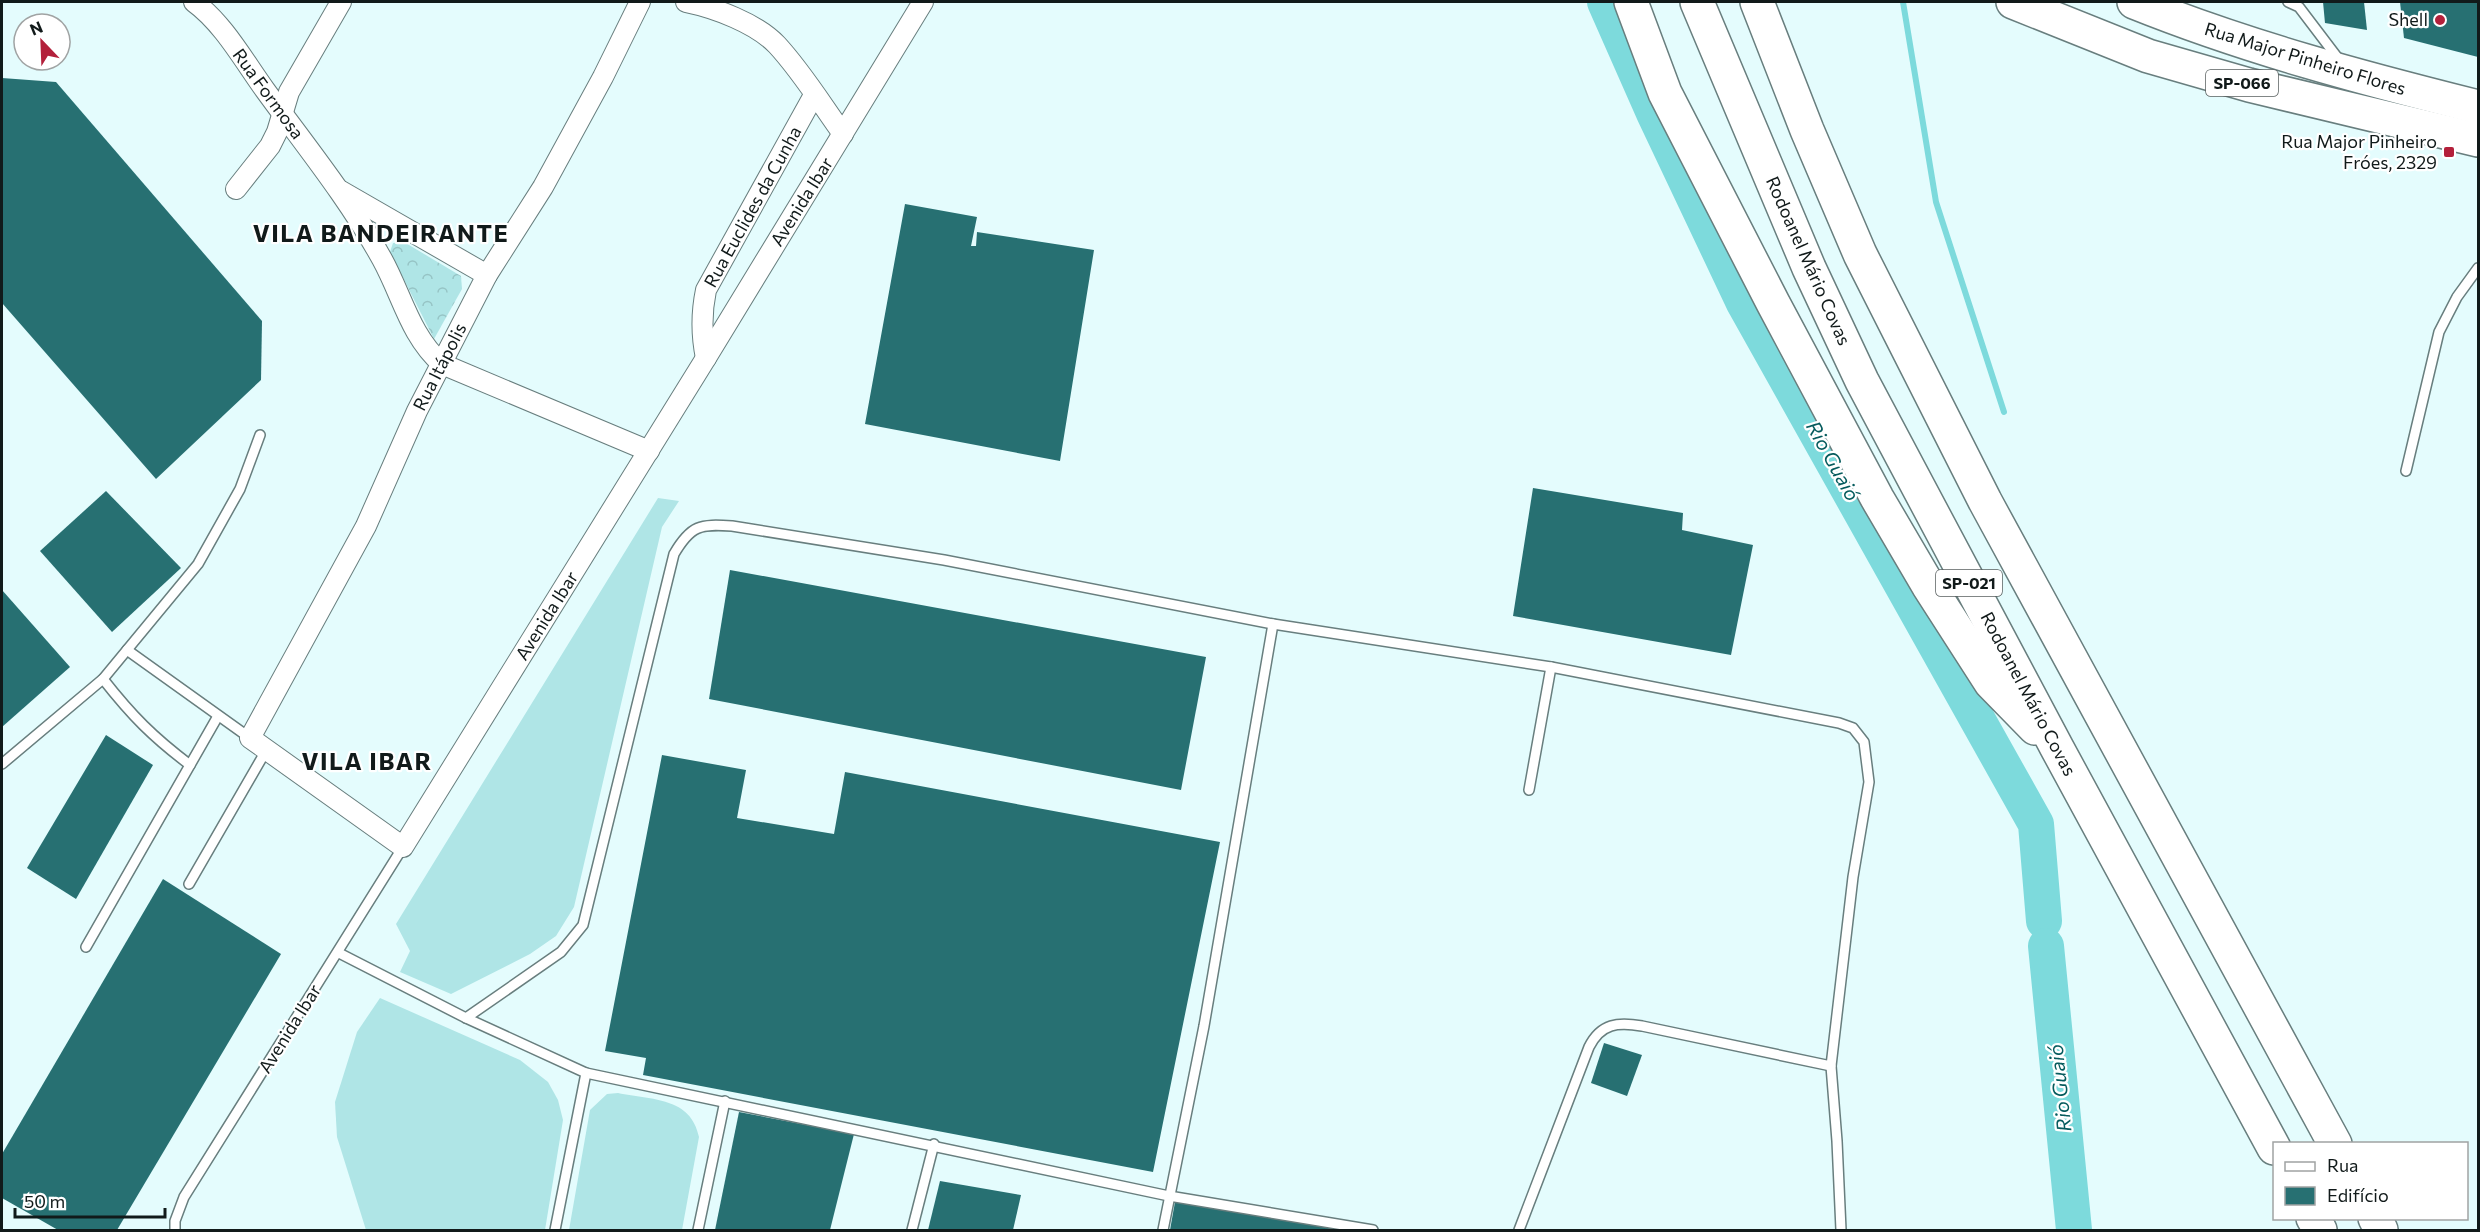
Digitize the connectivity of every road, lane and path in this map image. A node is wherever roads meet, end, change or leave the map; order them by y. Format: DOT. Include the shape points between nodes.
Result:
graph roads {
  1 [pos="194,2"];
  2 [pos="341,2"];
  3 [pos="640,2"];
  4 [pos="686,2"];
  5 [pos="923,2"];
  6 [pos="1631,2"];
  7 [pos="1697,2"];
  8 [pos="1757,2"];
  9 [pos="2013,2"];
  10 [pos="2137,2"];
  11 [pos="2288,2"];
  12 [pos="2349,73"];
  13 [pos="814,94"];
  14 [pos="2478,107"];
  15 [pos="282,113"];
  16 [pos="843,134"];
  17 [pos="2478,140"];
  18 [pos="236,189"];
  19 [pos="339,190"];
  20 [pos="2478,268"];
  21 [pos="487,275"];
  22 [pos="706,358"];
  23 [pos="442,364"];
  24 [pos="260,435"];
  25 [pos="649,451"];
  26 [pos="2406,471"];
  27 [pos="1273,624"];
  28 [pos="127,650"];
  29 [pos="1551,667"];
  30 [pos="103,678"];
  31 [pos="218,716"];
  32 [pos="250,738"];
  33 [pos="2057,748"];
  34 [pos="267,749"];
  35 [pos="2,764"];
  36 [pos="190,765"];
  37 [pos="1529,790"];
  38 [pos="403,847"];
  39 [pos="189,884"];
  40 [pos="86,947"];
  41 [pos="339,953"];
  42 [pos="466,1018"];
  43 [pos="1830,1066"];
  44 [pos="586,1073"];
  45 [pos="725,1101"];
  46 [pos="2333,1142"];
  47 [pos="934,1144"];
  48 [pos="2273,1146"];
  49 [pos="1169,1196"];
  50 [pos="175,1230"];
  51 [pos="555,1230"];
  52 [pos="699,1230"];
  53 [pos="912,1230"];
  54 [pos="1163,1230"];
  55 [pos="1373,1230"];
  56 [pos="1519,1230"];
  57 [pos="1841,1230"];
  1 -- 15 [label="street, Rua Formosa" via="224,33"];
  2 -- 15 [label="street" via="293,84"];
  3 -- 21 [label="street, Rua Itápolis" via="543,187"];
  4 -- 13 [label="street" via="709,7 776,44"];
  5 -- 16 [label="street, Avenida Ibar"];
  6 -- 33 [label="highway" via="1665,93 1877,498 1991,683"];
  7 -- 33 [label="highway, Rodoanel Mário Covas / SP-021" via="1809,268 1857,370"];
  8 -- 46 [label="highway, SP-021" via="1860,254 1979,491"];
  9 -- 17 [label="highway, Rua Major Pinheiro Flores / SP-066" via="2158,59"];
  10 -- 12 [label="highway, Rua Major Pinheiro Flores / SP-066" via="2229,37"];
  11 -- 12 [label="lane" via="2299,7"];
  12 -- 14 [label="highway, Rua Major Pinheiro Flores / SP-066"];
  13 -- 16 [label="street"];
  13 -- 22 [label="street, Rua Euclides da Cunha" via="706,290 702,309"];
  15 -- 18 [label="street" via="270,146"];
  15 -- 19 [label="street, Rua Formosa"];
  16 -- 22 [label="street, Avenida Ibar"];
  19 -- 21 [label="street, Rua Formosa"];
  19 -- 23 [label="street, Rua Formosa" via="382,260 422,343"];
  20 -- 26 [label="lane" via="2439,332"];
  21 -- 23 [label="street, Rua Itápolis"];
  22 -- 25 [label="street, Avenida Ibar"];
  23 -- 25 [label="street"];
  23 -- 32 [label="street, Rua Itápolis" via="366,526"];
  24 -- 28 [label="lane" via="240,489 198,564"];
  25 -- 38 [label="street, Avenida Ibar"];
  27 -- 29 [label="lane"];
  27 -- 42 [label="lane" via="932,559 732,526 696,528 684,537 674,554 583,924 561,952"];
  27 -- 49 [label="lane" via="1204,1026"];
  28 -- 30 [label="lane"];
  28 -- 31 [label="lane"];
  29 -- 37 [label="lane"];
  29 -- 43 [label="lane" via="1839,723 1860,735 1868,760 1869,782"];
  30 -- 35 [label="lane"];
  30 -- 36 [label="lane" via="136,720"];
  31 -- 32 [label="lane"];
  31 -- 36 [label="lane"];
  32 -- 34 [label="street"];
  33 -- 48 [label="highway, Rodoanel Mário Covas / SP-021"];
  34 -- 38 [label="street"];
  34 -- 39 [label="lane"];
  36 -- 40 [label="lane"];
  38 -- 41 [label="lane, Avenida Ibar"];
  41 -- 42 [label="lane"];
  41 -- 50 [label="lane, Avenida Ibar" via="183,1197"];
  42 -- 44 [label="lane"];
  43 -- 56 [label="lane" via="1632,1024 1612,1024 1602,1029 1589,1047"];
  43 -- 57 [label="lane"];
  44 -- 45 [label="lane"];
  44 -- 51 [label="lane"];
  45 -- 47 [label="lane"];
  45 -- 52 [label="lane"];
  47 -- 49 [label="lane"];
  47 -- 53 [label="lane"];
  49 -- 54 [label="lane"];
  49 -- 55 [label="lane"];
}
